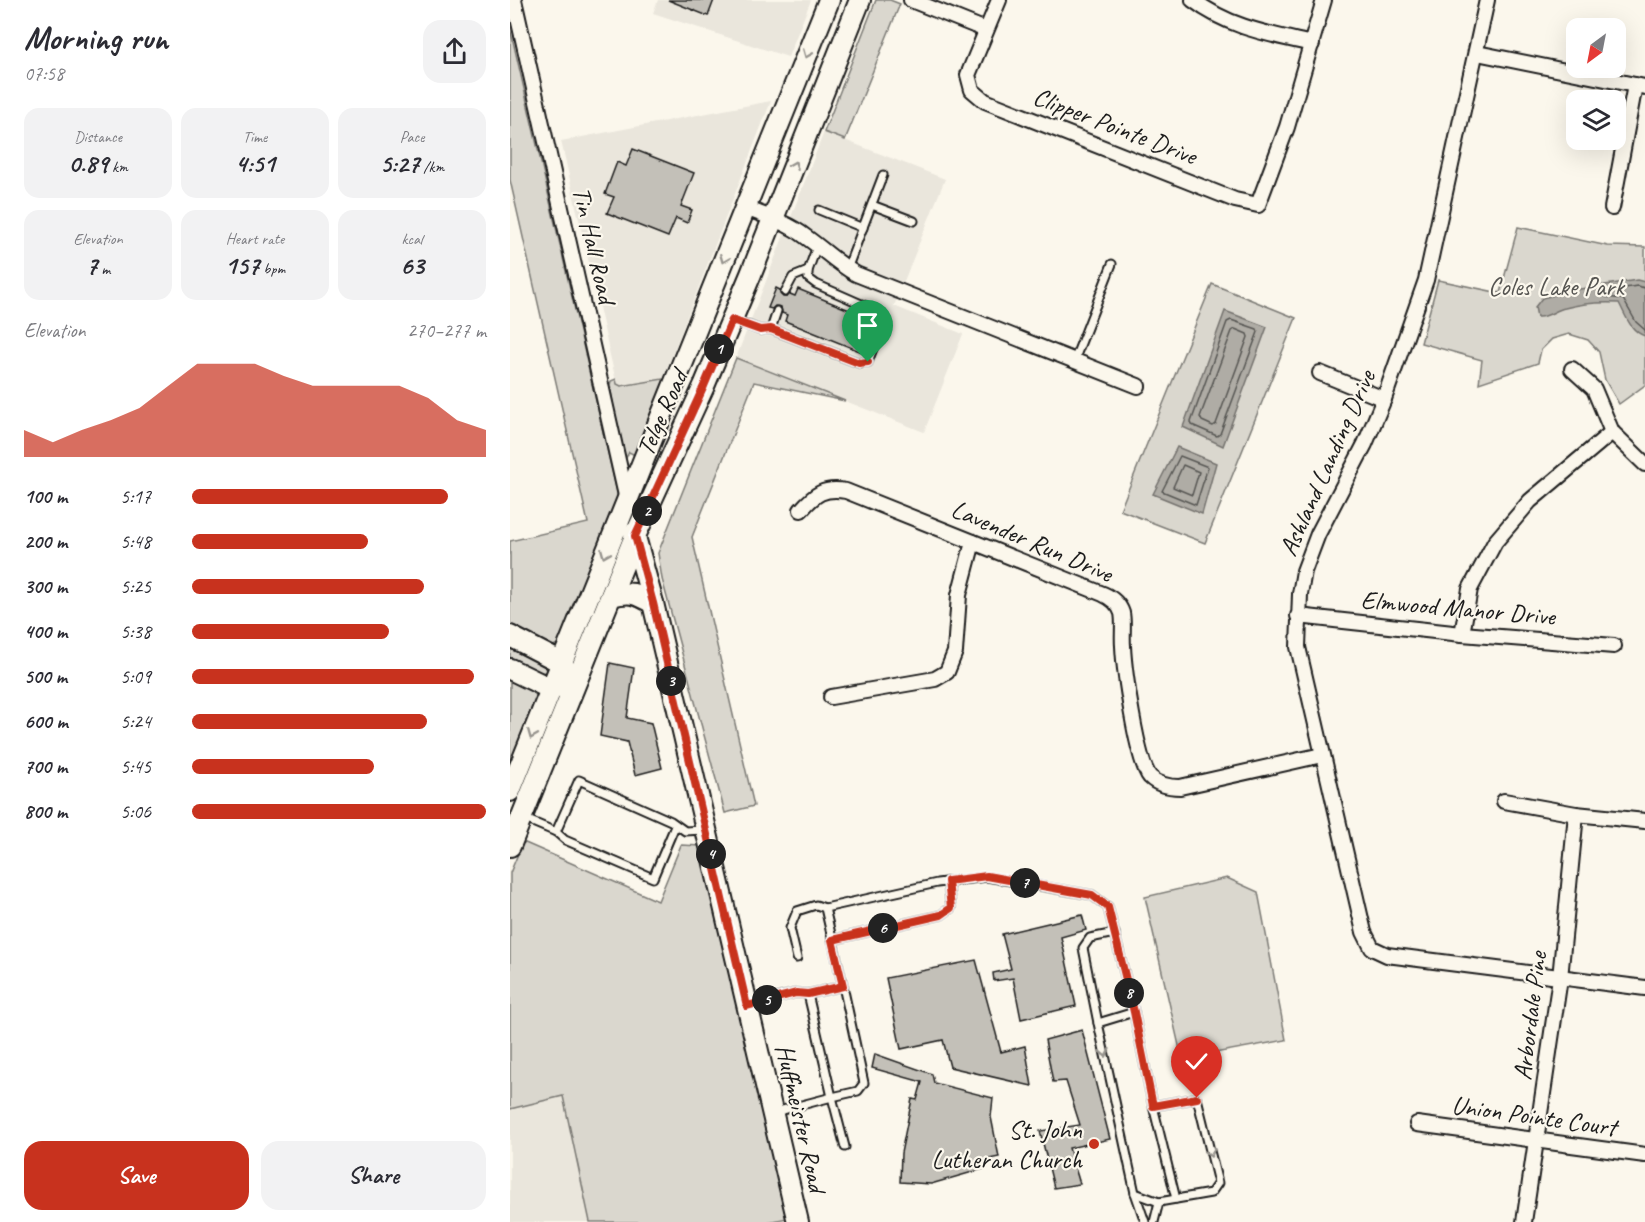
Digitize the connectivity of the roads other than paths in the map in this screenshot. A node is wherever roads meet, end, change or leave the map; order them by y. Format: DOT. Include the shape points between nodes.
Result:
graph roads {
  1 [pos="514,0"];
  2 [pos="829,0"];
  3 [pos="860,0"];
  4 [pos="911,0"];
  5 [pos="999,0"];
  6 [pos="1193,0"];
  7 [pos="1324,0"];
  8 [pos="1487,0"];
  9 [pos="987,30"];
  10 [pos="1312,44"];
  11 [pos="1477,53"];
  12 [pos="1640,86"];
  13 [pos="883,175"];
  14 [pos="872,205"];
  15 [pos="745,208"];
  16 [pos="1612,208"];
  17 [pos="819,210"];
  18 [pos="772,219"];
  19 [pos="914,221"];
  20 [pos="863,228"];
  21 [pos="818,246"];
  22 [pos="1112,264"];
  23 [pos="847,269"];
  24 [pos="808,271"];
  25 [pos="785,292"];
  26 [pos="777,311"];
  27 [pos="732,320"];
  28 [pos="771,329"];
  29 [pos="1074,361"];
  30 [pos="1572,369"];
  31 [pos="1320,373"];
  32 [pos="1138,386"];
  33 [pos="1384,399"];
  34 [pos="1612,432"];
  35 [pos="1645,464"];
  36 [pos="627,500"];
  37 [pos="801,510"];
  38 [pos="635,536"];
  39 [pos="974,542"];
  40 [pos="611,596"];
  41 [pos="653,603"];
  42 [pos="1298,616"];
  43 [pos="1462,633"];
  44 [pos="510,636"];
  45 [pos="1614,646"];
  46 [pos="562,663"];
  47 [pos="510,669"];
  48 [pos="575,685"];
  49 [pos="551,689"];
  50 [pos="831,697"];
  51 [pos="1322,755"];
  52 [pos="510,791"];
  53 [pos="1504,801"];
  54 [pos="1576,814"];
  55 [pos="522,817"];
  56 [pos="1645,821"];
  57 [pos="675,826"];
  58 [pos="705,829"];
  59 [pos="556,832"];
  60 [pos="510,846"];
  61 [pos="948,881"];
  62 [pos="825,908"];
  63 [pos="1115,933"];
  64 [pos="832,940"];
  65 [pos="797,958"];
  66 [pos="1560,978"];
  67 [pos="843,986"];
  68 [pos="1645,988"];
  69 [pos="808,994"];
  70 [pos="747,1006"];
  71 [pos="1134,1012"];
  72 [pos="1098,1023"];
  73 [pos="832,1097"];
  74 [pos="1153,1106"];
  75 [pos="772,1112"];
  76 [pos="1417,1124"];
  77 [pos="1537,1140"];
  78 [pos="845,1147"];
  79 [pos="1645,1155"];
  80 [pos="1135,1193"];
  81 [pos="1176,1199"];
  82 [pos="1159,1202"];
  83 [pos="798,1222"];
  84 [pos="1145,1222"];
  85 [pos="1154,1222"];
  86 [pos="1524,1222"];
  1 -- 36 [label="street, Tin Hall Road"];
  2 -- 15 [label="main road, Telge Road, one-way"];
  18 -- 3 [label="main road, Telge Road, one-way"];
  4 -- 9 [label="street"];
  5 -- 9 [label="street"];
  6 -- 10 [label="street" via="1211,14 1242,27"];
  7 -- 10 [label="street"];
  8 -- 11 [label="street, Ashland Landing Drive"];
  9 -- 10 [label="street, Clipper Pointe Drive" via="968,75 972,90 985,101 1236,200 1258,205"];
  11 -- 12 [label="street"];
  11 -- 33 [label="street, Ashland Landing Drive" via="1426,280"];
  12 -- 16 [label="street"];
  13 -- 14 [label="lane"];
  14 -- 19 [label="lane"];
  14 -- 20 [label="lane"];
  15 -- 18 [label="street"];
  15 -- 36 [label="main road, Telge Road, one-way"];
  17 -- 20 [label="lane"];
  18 -- 21 [label="street" via="790,226"];
  18 -- 27 [label="main road, Telge Road"];
  20 -- 23 [label="lane"];
  21 -- 23 [label="street"];
  21 -- 24 [label="lane"];
  22 -- 29 [label="lane"];
  23 -- 29 [label="street"];
  24 -- 25 [label="lane" via="793,277"];
  24 -- 28 [label="lane" via="808,278 816,284 874,309 879,315 880,330 868,362 859,363"];
  26 -- 28 [label="lane"];
  27 -- 28 [label="lane" via="760,330"];
  27 -- 38 [label="main road, Telge Road"];
  29 -- 32 [label="street"];
  30 -- 34 [label="street" via="1594,389"];
  31 -- 33 [label="street"];
  33 -- 42 [label="street, Ashland Landing Drive" via="1318,534 1304,571"];
  34 -- 35 [label="street"];
  34 -- 43 [label="street" via="1530,501 1495,542 1470,589"];
  36 -- 38 [label="main road, Huffmeister Road"];
  36 -- 46 [label="main road, Telge Road, one-way"];
  37 -- 39 [label="street, Lavender Run Drive" via="822,490 846,491"];
  38 -- 40 [label="main road, Telge Road"];
  38 -- 41 [label="main road, Huffmeister Road"];
  39 -- 50 [label="street" via="959,595 955,652 947,672 935,679"];
  39 -- 51 [label="street, Lavender Run Drive" via="1103,594 1119,606 1134,724 1144,765 1156,782 1180,787"];
  40 -- 41 [label="main road" via="627,592"];
  40 -- 48 [label="main road, Telge Road"];
  41 -- 58 [label="main road, Huffmeister Road"];
  42 -- 43 [label="street, Elmwood Manor Drive"];
  42 -- 51 [label="street, Ashland Landing Drive" via="1298,647"];
  43 -- 45 [label="street, Elmwood Manor Drive"];
  44 -- 46 [label="main road"];
  46 -- 48 [label="main road"];
  46 -- 49 [label="main road, Telge Road"];
  47 -- 49 [label="main road"];
  48 -- 49 [label="main road"];
  48 -- 55 [label="main road, Telge Road"];
  49 -- 52 [label="main road, Telge Road, one-way"];
  51 -- 66 [label="street, Ashland Landing Drive" via="1364,932 1372,948 1387,955"];
  53 -- 54 [label="street"];
  54 -- 56 [label="street"];
  54 -- 66 [label="street, Arbordale Pine"];
  55 -- 59 [label="lane"];
  55 -- 60 [label="main road, Telge Road"];
  57 -- 58 [label="lane" via="685,831"];
  57 -- 59 [label="lane" via="579,780"];
  57 -- 59 [label="lane" via="652,879 565,840"];
  58 -- 70 [label="main road, Huffmeister Road"];
  61 -- 62 [label="lane"];
  61 -- 63 [label="lane" via="987,876 1092,895 1108,907"];
  61 -- 64 [label="lane" via="951,908 941,915"];
  62 -- 64 [label="lane"];
  62 -- 65 [label="lane" via="816,905 797,911 790,928"];
  63 -- 71 [label="lane"];
  63 -- 72 [label="lane" via="1090,938 1083,948"];
  64 -- 67 [label="lane"];
  66 -- 68 [label="street"];
  66 -- 77 [label="street, Arbordale Pine"];
  67 -- 69 [label="lane"];
  67 -- 73 [label="lane" via="864,1083 858,1090"];
  69 -- 70 [label="lane" via="796,993"];
  69 -- 73 [label="lane"];
  70 -- 75 [label="main road, Huffmeister Road"];
  71 -- 72 [label="lane"];
  71 -- 74 [label="lane"];
  72 -- 80 [label="lane, one-way"];
  73 -- 75 [label="lane"];
  73 -- 78 [label="lane"];
  74 -- 81 [label="lane"];
  74 -- 81 [label="lane, one-way" via="1197,1098 1218,1183 1211,1193"];
  75 -- 83 [label="main road, Huffmeister Road"];
  76 -- 77 [label="street, Union Pointe Court"];
  77 -- 79 [label="street, Union Pointe Court"];
  77 -- 86 [label="street, Arbordale Pine"];
  80 -- 82 [label="lane"];
  80 -- 84 [label="lane"];
  81 -- 82 [label="lane"];
  82 -- 85 [label="lane"];
}
